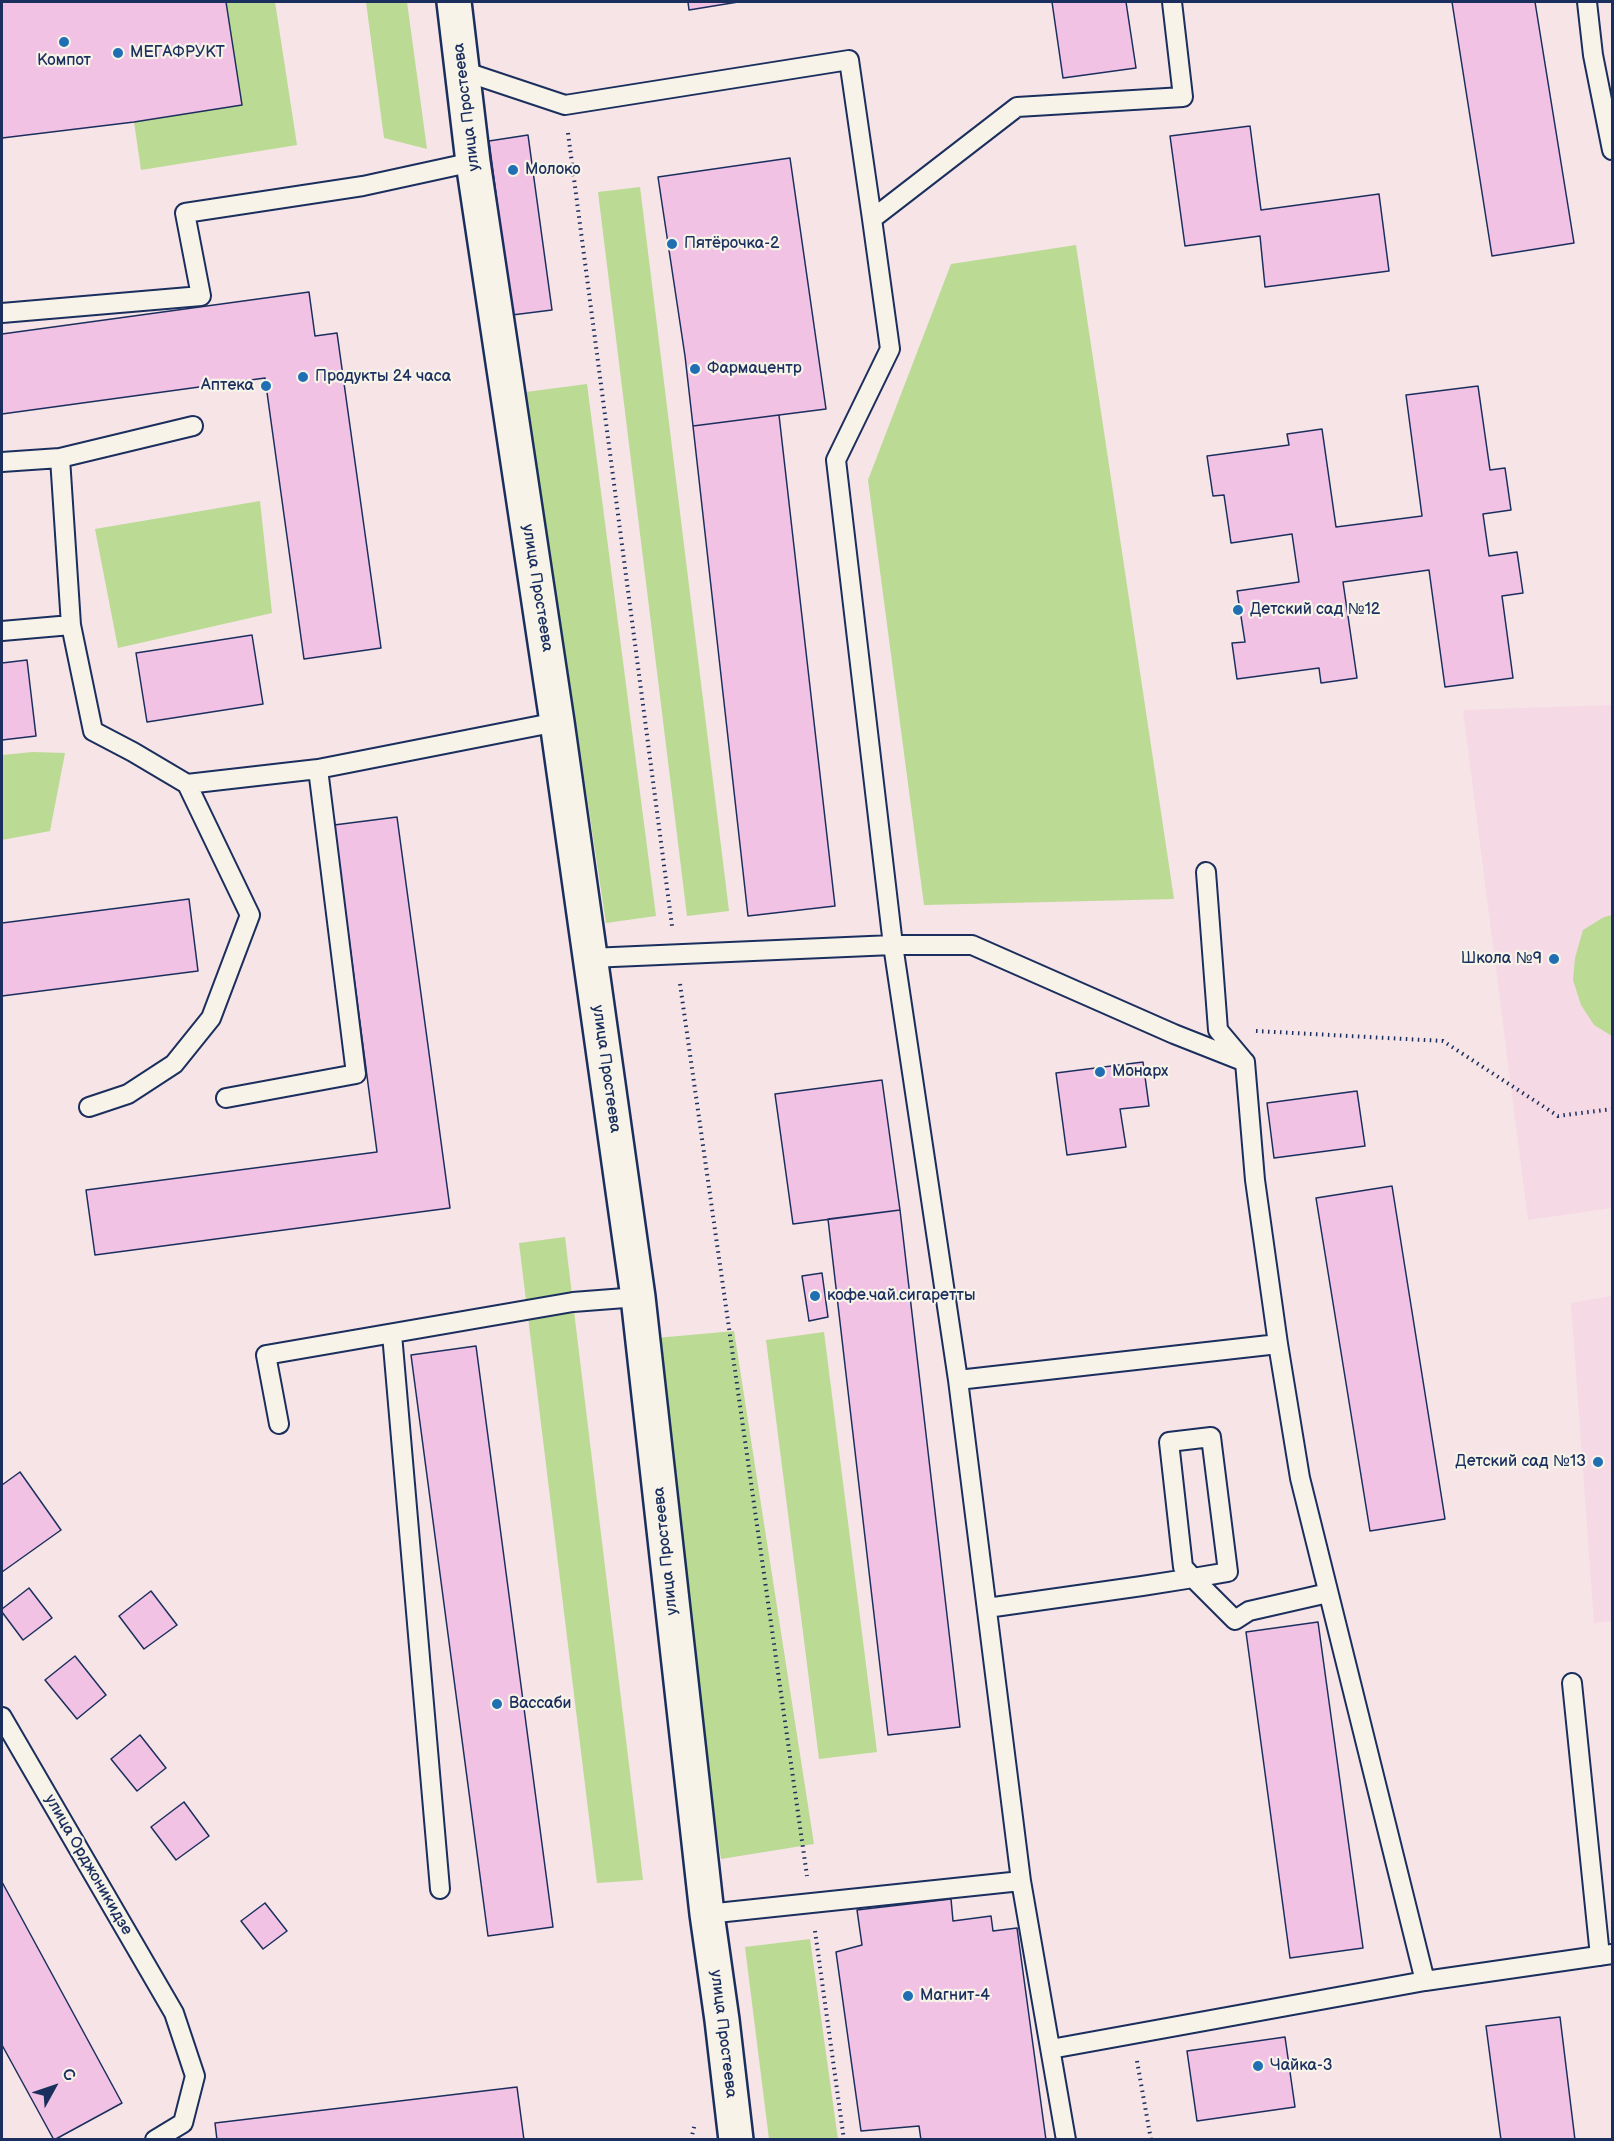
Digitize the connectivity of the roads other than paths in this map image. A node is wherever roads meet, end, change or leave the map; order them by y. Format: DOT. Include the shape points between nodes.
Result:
graph roads {
  1 [pos="454,2"];
  2 [pos="1172,2"];
  3 [pos="1587,2"];
  4 [pos="463,71"];
  5 [pos="1612,150"];
  6 [pos="473,162"];
  7 [pos="872,219"];
  8 [pos="2,313"];
  9 [pos="193,426"];
  10 [pos="60,458"];
  11 [pos="2,462"];
  12 [pos="71,625"];
  13 [pos="2,631"];
  14 [pos="557,722"];
  15 [pos="318,769"];
  16 [pos="187,784"];
  17 [pos="1206,872"];
  18 [pos="893,945"];
  19 [pos="590,958"];
  20 [pos="1245,1062"];
  21 [pos="226,1098"];
  22 [pos="89,1107"];
  23 [pos="638,1297"];
  24 [pos="392,1334"];
  25 [pos="1278,1344"];
  26 [pos="958,1380"];
  27 [pos="279,1424"];
  28 [pos="1193,1578"];
  29 [pos="1328,1593"];
  30 [pos="987,1608"];
  31 [pos="1572,1683"];
  32 [pos="2,1717"];
  33 [pos="1021,1881"];
  34 [pos="440,1890"];
  35 [pos="707,1914"];
  36 [pos="1606,1955"];
  37 [pos="1425,1981"];
  38 [pos="1051,2049"];
  39 [pos="155,2139"];
  40 [pos="736,2139"];
  41 [pos="1066,2139"];
  1 -- 4 [label="street, улица Простеева"];
  2 -- 7 [label="lane" via="1182,97 1017,107"];
  3 -- 5 [label="lane"];
  4 -- 6 [label="street, улица Простеева"];
  4 -- 7 [label="lane" via="565,105 849,60"];
  6 -- 8 [label="lane" via="363,186 185,213 201,296"];
  6 -- 14 [label="street, улица Простеева"];
  7 -- 18 [label="lane" via="890,349 836,460"];
  9 -- 10 [label="lane"];
  10 -- 11 [label="lane"];
  10 -- 12 [label="lane"];
  12 -- 13 [label="lane"];
  12 -- 16 [label="lane" via="93,731"];
  14 -- 15 [label="lane"];
  14 -- 19 [label="street, улица Простеева"];
  15 -- 16 [label="lane"];
  15 -- 21 [label="lane" via="356,1074"];
  16 -- 22 [label="lane" via="250,915 211,1018 174,1064 128,1094"];
  17 -- 20 [label="lane" via="1218,1030"];
  18 -- 19 [label="lane"];
  18 -- 20 [label="lane" via="972,945"];
  18 -- 26 [label="lane"];
  19 -- 23 [label="street, улица Простеева"];
  20 -- 25 [label="lane" via="1255,1180"];
  23 -- 24 [label="lane" via="573,1302"];
  23 -- 35 [label="street, улица Простеева"];
  24 -- 27 [label="lane" via="266,1355"];
  24 -- 34 [label="lane"];
  25 -- 26 [label="lane"];
  25 -- 29 [label="lane" via="1300,1478"];
  26 -- 30 [label="lane"];
  28 -- 28 [label="lane" via="1183,1567 1169,1442 1211,1437 1227,1572"];
  28 -- 29 [label="lane" via="1235,1620 1249,1611"];
  28 -- 30 [label="lane"];
  29 -- 37 [label="lane"];
  30 -- 33 [label="lane"];
  31 -- 36 [label="lane"];
  32 -- 39 [label="lane, улица Орджоникидзе" via="174,2013 195,2076 183,2123"];
  33 -- 35 [label="lane"];
  33 -- 38 [label="lane"];
  35 -- 40 [label="street, улица Простеева"];
  36 -- 37 [label="lane"];
  37 -- 38 [label="lane"];
  38 -- 41 [label="lane"];
}
